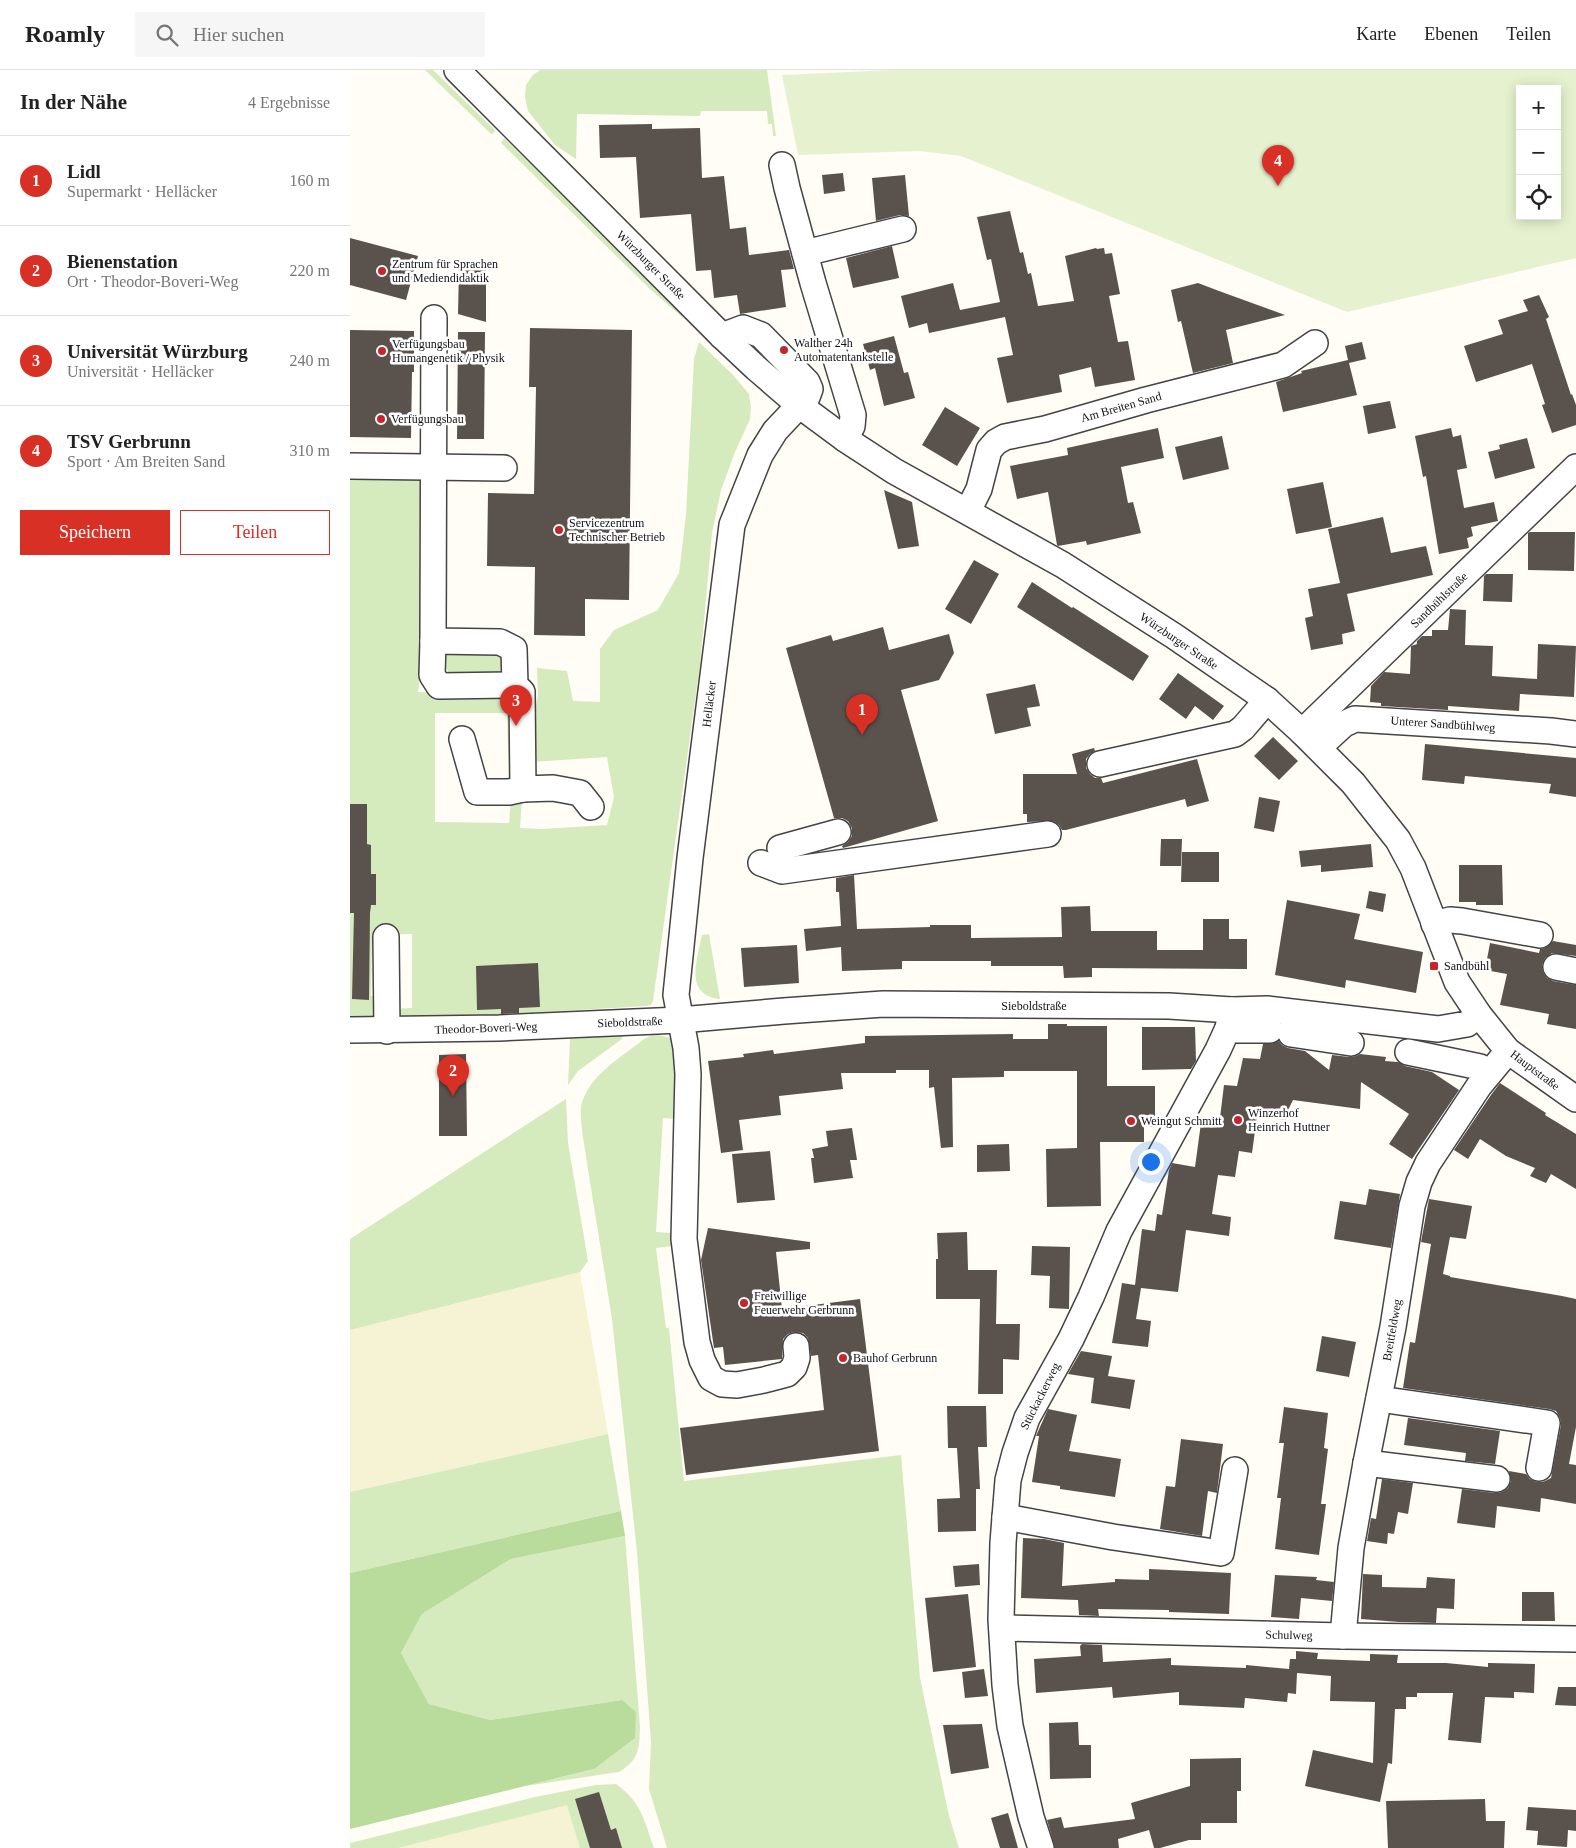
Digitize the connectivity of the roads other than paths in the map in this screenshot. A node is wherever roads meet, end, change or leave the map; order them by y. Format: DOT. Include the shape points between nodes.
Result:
graph roads {
  1 [pos="468,73"];
  2 [pos="782,165"];
  3 [pos="903,229"];
  4 [pos="805,252"];
  5 [pos="434,318"];
  6 [pos="1315,343"];
  7 [pos="800,405"];
  8 [pos="845,439"];
  9 [pos="350,466"];
  10 [pos="433,467"];
  11 [pos="1576,467"];
  12 [pos="504,468"];
  13 [pos="968,511"];
  14 [pos="433,641"];
  15 [pos="515,685"];
  16 [pos="1266,700"];
  17 [pos="1576,734"];
  18 [pos="462,739"];
  19 [pos="1311,740"];
  20 [pos="1100,764"];
  21 [pos="523,789"];
  22 [pos="591,807"];
  23 [pos="838,832"];
  24 [pos="1048,834"];
  25 [pos="1434,924"];
  26 [pos="1540,935"];
  27 [pos="386,937"];
  28 [pos="1295,1013"];
  29 [pos="1479,1015"];
  30 [pos="1230,1019"];
  31 [pos="680,1020"];
  32 [pos="585,1024"];
  33 [pos="350,1030"];
  34 [pos="1270,1030"];
  35 [pos="387,1031"];
  36 [pos="1351,1042"];
  37 [pos="1508,1051"];
  38 [pos="1408,1052"];
  39 [pos="1489,1073"];
  40 [pos="1576,1099"];
  41 [pos="796,1346"];
  42 [pos="1379,1399"];
  43 [pos="1366,1463"];
  44 [pos="1539,1468"];
  45 [pos="1235,1470"];
  46 [pos="1497,1478"];
  47 [pos="1005,1517"];
  48 [pos="1002,1628"];
  49 [pos="1343,1636"];
  50 [pos="1576,1639"];
  51 [pos="1041,1848"];
  1 -- 7 [label="street, Würzburger Straße" via="722,336"];
  2 -- 4 [label="street"];
  3 -- 4 [label="street"];
  4 -- 8 [label="street" via="854,415"];
  5 -- 10 [label="street"];
  6 -- 13 [label="street, Am Breiten Sand" via="1283,365 1005,437 989,450 979,489"];
  7 -- 8 [label="street, Würzburger Straße"];
  7 -- 31 [label="street, Helläcker" via="775,431 760,455 732,525 690,858 676,995"];
  8 -- 13 [label="street, Würzburger Straße" via="894,471"];
  9 -- 10 [label="street"];
  10 -- 12 [label="street"];
  10 -- 14 [label="street"];
  11 -- 19 [label="street, Sandbühlstraße"];
  13 -- 16 [label="street, Würzburger Straße" via="1063,565"];
  14 -- 15 [label="street" via="500,642 514,649"];
  14 -- 15 [label="street" via="432,675 439,686"];
  15 -- 21 [label="street" via="522,692"];
  16 -- 19 [label="street, Würzburger Straße"];
  16 -- 20 [label="street" via="1235,734"];
  17 -- 19 [label="street, Unterer Sandbühlweg" via="1355,719"];
  18 -- 21 [label="street" via="477,792"];
  19 -- 25 [label="street, Würzburger Straße" via="1353,783 1395,835 1413,868"];
  21 -- 22 [label="street" via="553,788 580,793"];
  23 -- 24 [label="street" via="770,856 782,871"];
  25 -- 26 [label="street" via="1462,921"];
  25 -- 29 [label="street, Würzburger Straße" via="1457,982"];
  27 -- 35 [label="street"];
  28 -- 29 [label="street, Sieboldstraße" via="1438,1029 1467,1024"];
  28 -- 30 [label="street, Sieboldstraße" via="1267,1009"];
  28 -- 36 [label="street" via="1291,1034"];
  29 -- 37 [label="street, Hauptstraße"];
  30 -- 31 [label="street, Sieboldstraße" via="1169,1006 882,1004"];
  30 -- 34 [label="street" via="1238,1030"];
  30 -- 47 [label="street, Stückackerweg" via="1218,1050 1120,1231 1071,1339 1027,1418 1008,1480"];
  31 -- 32 [label="street, Sieboldstraße"];
  31 -- 41 [label="street, Helläcker" via="688,1074 684,1239 702,1360 711,1378 722,1384 738,1385 787,1374 797,1358"];
  32 -- 35 [label="street, Theodor-Boveri-Weg"];
  33 -- 35 [label="street, Theodor-Boveri-Weg"];
  37 -- 39 [label="street, Breitfeldweg"];
  37 -- 40 [label="street, Hauptstraße"];
  38 -- 39 [label="street" via="1480,1067"];
  39 -- 42 [label="street, Breitfeldweg" via="1428,1163 1419,1182 1412,1206"];
  42 -- 43 [label="street, Breitfeldweg"];
  42 -- 44 [label="street" via="1547,1423"];
  43 -- 46 [label="street"];
  43 -- 49 [label="street, Breitfeldweg" via="1351,1548"];
  45 -- 47 [label="street" via="1221,1553"];
  47 -- 48 [label="street, Stückackerweg"];
  48 -- 49 [label="street, Schulweg"];
  48 -- 51 [label="street, Stückackerweg" via="1010,1726"];
  49 -- 50 [label="street, Schulweg"];
}
